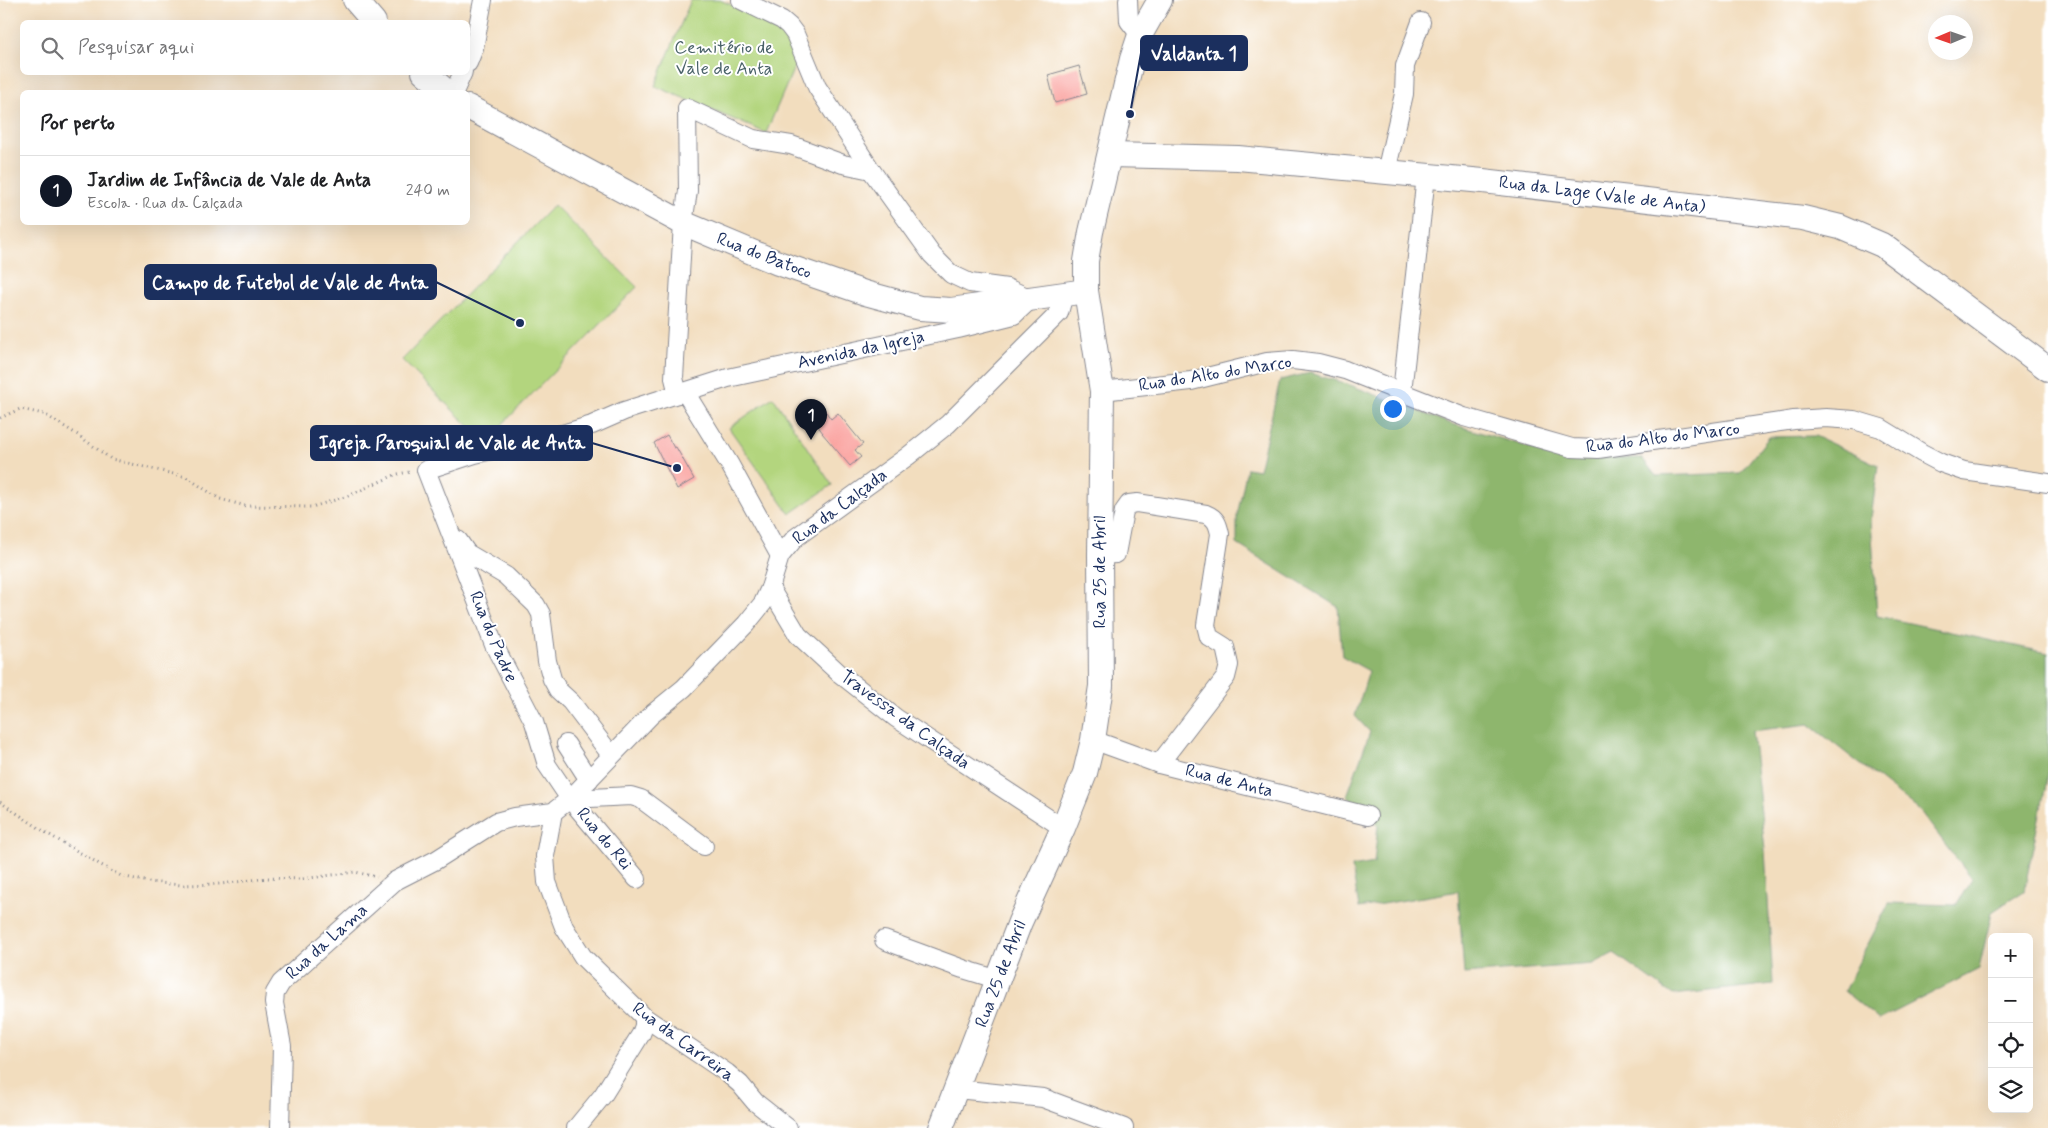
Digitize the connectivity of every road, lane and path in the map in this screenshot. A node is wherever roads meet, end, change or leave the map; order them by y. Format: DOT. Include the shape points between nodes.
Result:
graph roads {
  1 [pos="354,0"];
  2 [pos="483,0"];
  3 [pos="741,0"];
  4 [pos="1128,0"];
  5 [pos="1160,0"];
  6 [pos="372,20"];
  7 [pos="1421,22"];
  8 [pos="1140,35"];
  9 [pos="470,58"];
  10 [pos="427,75"];
  11 [pos="462,75"];
  12 [pos="445,90"];
  13 [pos="455,90"];
  14 [pos="470,108"];
  15 [pos="1110,155"];
  16 [pos="871,170"];
  17 [pos="1386,172"];
  18 [pos="1426,176"];
  19 [pos="683,223"];
  20 [pos="1075,292"];
  21 [pos="1031,298"];
  22 [pos="2048,369"];
  23 [pos="1102,391"];
  24 [pos="1402,392"];
  25 [pos="682,393"];
  26 [pos="0,418"];
  27 [pos="426,470"];
  28 [pos="2048,483"];
  29 [pos="450,535"];
  30 [pos="1100,555"];
  31 [pos="780,556"];
  32 [pos="770,588"];
  33 [pos="1093,740"];
  34 [pos="566,744"];
  35 [pos="611,756"];
  36 [pos="1160,764"];
  37 [pos="588,780"];
  38 [pos="570,799"];
  39 [pos="0,802"];
  40 [pos="552,812"];
  41 [pos="1368,816"];
  42 [pos="1063,828"];
  43 [pos="704,846"];
  44 [pos="637,878"];
  45 [pos="395,881"];
  46 [pos="884,940"];
  47 [pos="999,980"];
  48 [pos="644,1017"];
  49 [pos="957,1089"];
  50 [pos="280,1128"];
  51 [pos="576,1128"];
  52 [pos="788,1128"];
  53 [pos="941,1128"];
  54 [pos="1124,1128"];
  1 -- 6 [label="street"];
  2 -- 9 [label="street"];
  3 -- 16 [label="street" via="790,26 817,87"];
  4 -- 8 [label="street" via="1129,21"];
  5 -- 8 [label="street, Rua 25 de Abril"];
  7 -- 17 [label="street" via="1405,66 1404,94"];
  8 -- 15 [label="street, Rua 25 de Abril"];
  10 -- 12 [label="street"];
  11 -- 13 [label="street"];
  14 -- 19 [label="street, Rua do Batoco"];
  15 -- 17 [label="street, Rua da Lage (Vale de Anta)" via="1238,158"];
  15 -- 20 [label="street, Rua 25 de Abril" via="1086,261"];
  16 -- 19 [label="street" via="843,164 791,145 753,139 687,108 688,191"];
  16 -- 21 [label="street" via="932,255 951,274 970,283 1007,288"];
  17 -- 18 [label="street, Rua da Lage (Vale de Anta)"];
  18 -- 22 [label="street, Rua da Lage (Vale de Anta)" via="1803,218 1840,227 1882,245"];
  18 -- 24 [label="street"];
  19 -- 21 [label="street, Rua do Batoco" via="778,263 920,308 951,310"];
  19 -- 25 [label="street" via="674,378"];
  20 -- 21 [label="street, Rua do Batoco"];
  20 -- 23 [label="street, Rua 25 de Abril"];
  20 -- 31 [label="street, Rua da Calçada" via="1059,313 948,424 794,538"];
  21 -- 25 [label="street, Avenida da Igreja" via="1014,315 958,330 728,378"];
  23 -- 24 [label="street, Rua do Alto do Marco" via="1191,381 1267,362 1293,360 1318,362"];
  23 -- 30 [label="street, Rua 25 de Abril"];
  24 -- 28 [label="street, Rua do Alto do Marco" via="1464,417 1572,448 1598,449 1794,420 1854,420 1881,428 1941,463 1964,471"];
  25 -- 27 [label="street, Avenida da Igreja" via="570,432 475,454"];
  25 -- 31 [label="street" via="730,465"];
  26 -- 27 [label="path" via="20,409 44,414 111,460 186,477 220,499 246,506 312,507 348,496 397,474"];
  27 -- 29 [label="street, Rua do Padre"];
  29 -- 35 [label="street" via="461,541 467,553 506,576 536,605 541,614 552,679"];
  29 -- 38 [label="street, Rua do Padre" via="494,645 534,722 547,766"];
  30 -- 33 [label="street, Rua 25 de Abril" via="1101,686"];
  30 -- 36 [label="street" via="1116,554 1124,511 1129,504 1206,514 1218,524 1220,534 1206,625 1209,637 1224,647 1229,666 1226,677"];
  31 -- 32 [label="street, Rua da Calçada"];
  32 -- 35 [label="street, Rua da Calçada" via="746,624"];
  32 -- 42 [label="street, Travessa da Calçada" via="798,635 839,674 896,718"];
  33 -- 36 [label="street, Rua de Anta"];
  33 -- 42 [label="street, Rua 25 de Abril" via="1085,773"];
  34 -- 37 [label="street"];
  35 -- 37 [label="street, Rua da Calçada"];
  36 -- 41 [label="street, Rua de Anta"];
  37 -- 38 [label="street, Rua da Calçada"];
  38 -- 40 [label="street, Rua da Calçada"];
  38 -- 43 [label="street" via="631,796 641,799"];
  38 -- 44 [label="street, Rua do Rei"];
  39 -- 45 [label="path" via="102,866 121,876 149,882 221,884 355,872"];
  40 -- 45 [label="street, Rua da Lama" via="496,822 436,860"];
  40 -- 48 [label="street, Rua da Carreira" via="545,856 548,882 564,927 583,957"];
  42 -- 47 [label="street, Rua 25 de Abril" via="1020,922"];
  45 -- 50 [label="street, Rua da Lama" via="281,983 275,993 275,1013 282,1046"];
  46 -- 47 [label="street"];
  47 -- 49 [label="street, Rua 25 de Abril"];
  48 -- 51 [label="street" via="641,1034 603,1095"];
  48 -- 52 [label="street, Rua da Carreira" via="727,1073 755,1102"];
  49 -- 53 [label="street, Rua 25 de Abril"];
  49 -- 54 [label="street" via="1043,1098"];
}
